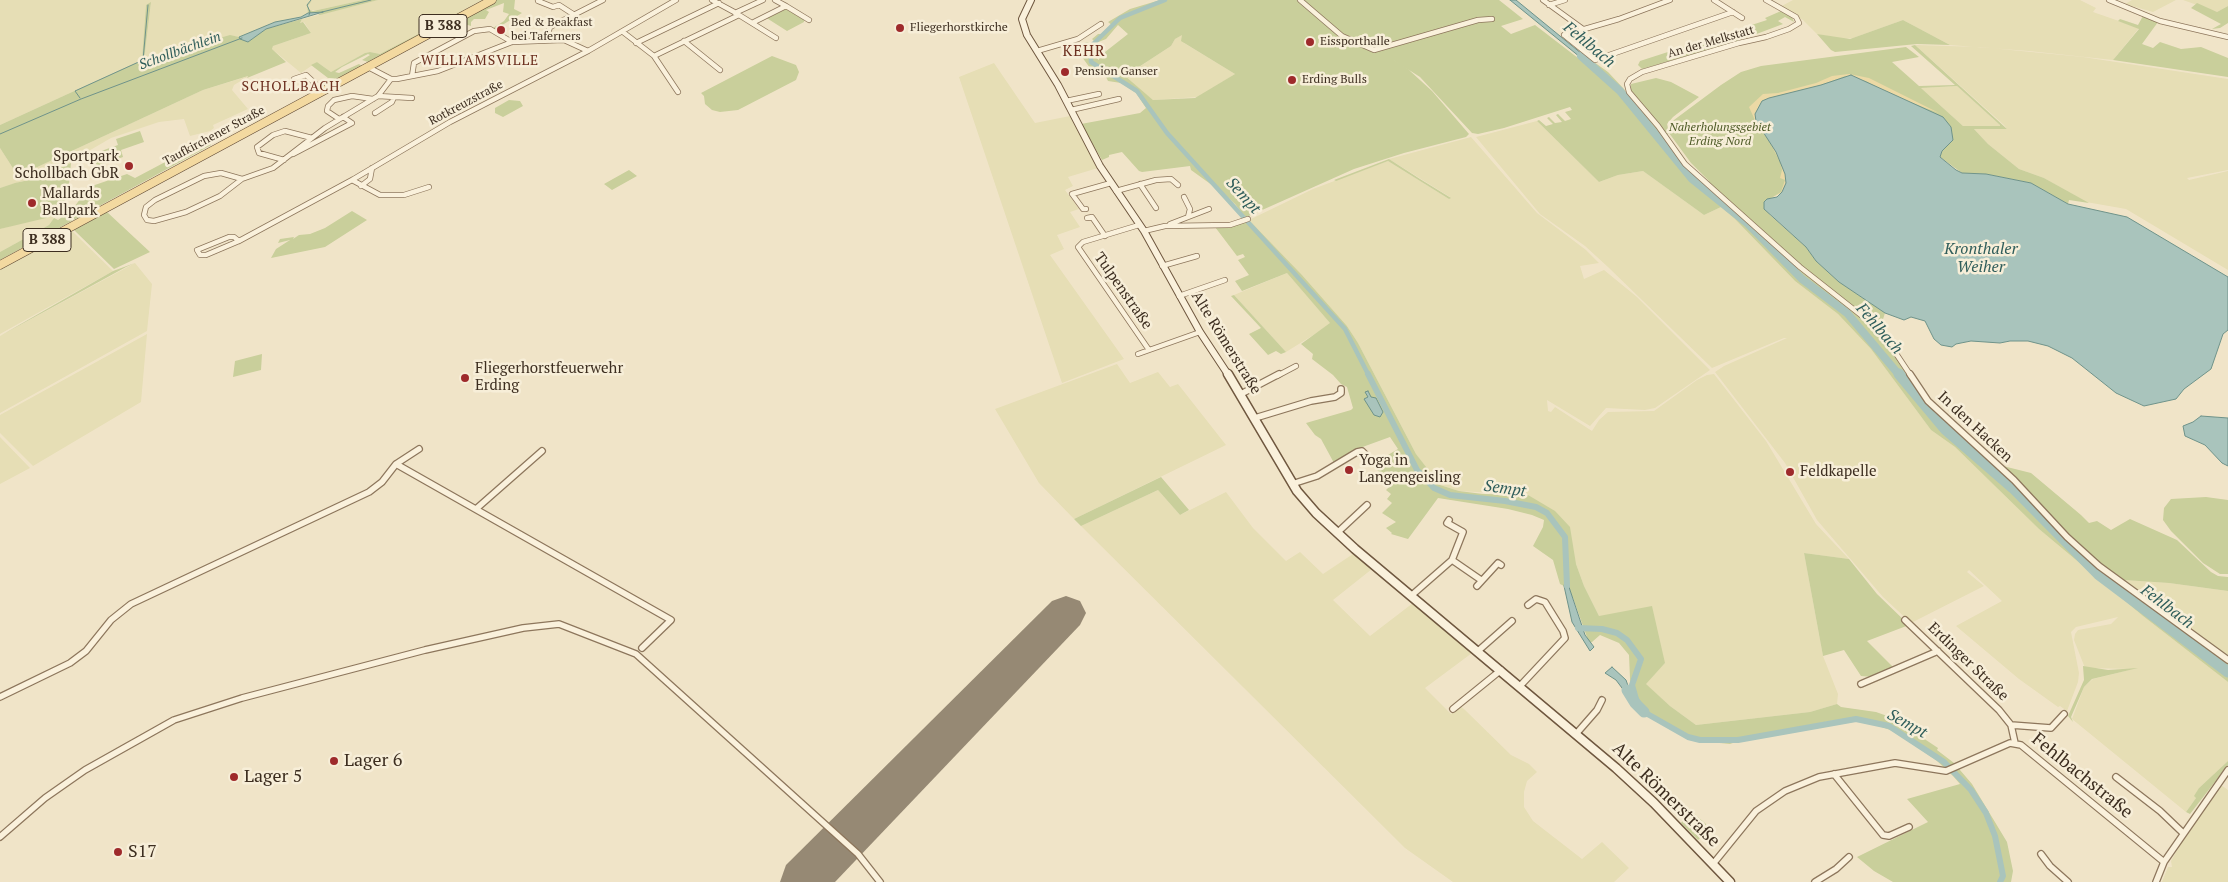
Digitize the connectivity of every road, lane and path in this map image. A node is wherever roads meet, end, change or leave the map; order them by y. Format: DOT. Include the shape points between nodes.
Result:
graph roads {
  1 [pos="492,0"];
  2 [pos="538,0"];
  3 [pos="603,0"];
  4 [pos="676,0"];
  5 [pos="712,0"];
  6 [pos="763,0"];
  7 [pos="775,0"];
  8 [pos="1031,0"];
  9 [pos="1300,0"];
  10 [pos="1543,0"];
  11 [pos="1565,0"];
  12 [pos="1670,0"];
  13 [pos="1714,0"];
  14 [pos="1766,0"];
  15 [pos="2109,0"];
  16 [pos="719,3"];
  17 [pos="1549,5"];
  18 [pos="786,6"];
  19 [pos="1733,12"];
  20 [pos="573,14"];
  21 [pos="737,14"];
  22 [pos="1742,18"];
  23 [pos="1492,19"];
  24 [pos="809,20"];
  25 [pos="752,23"];
  26 [pos="1101,24"];
  27 [pos="1583,29"];
  28 [pos="623,32"];
  29 [pos="2228,37"];
  30 [pos="776,38"];
  31 [pos="546,40"];
  32 [pos="684,41"];
  33 [pos="512,42"];
  34 [pos="636,43"];
  35 [pos="588,51"];
  36 [pos="1037,51"];
  37 [pos="654,56"];
  38 [pos="368,67"];
  39 [pos="720,70"];
  40 [pos="412,76"];
  41 [pos="294,79"];
  42 [pos="391,79"];
  43 [pos="1628,82"];
  44 [pos="323,91"];
  45 [pos="678,92"];
  46 [pos="1100,94"];
  47 [pos="394,97"];
  48 [pos="375,98"];
  49 [pos="412,98"];
  50 [pos="1119,99"];
  51 [pos="1066,101"];
  52 [pos="1071,110"];
  53 [pos="375,113"];
  54 [pos="341,118"];
  55 [pos="312,138"];
  56 [pos="292,154"];
  57 [pos="284,160"];
  58 [pos="372,168"];
  59 [pos="242,179"];
  60 [pos="352,180"];
  61 [pos="1112,183"];
  62 [pos="1140,184"];
  63 [pos="1178,185"];
  64 [pos="361,186"];
  65 [pos="429,186"];
  66 [pos="1116,191"];
  67 [pos="1184,197"];
  68 [pos="1156,208"];
  69 [pos="1086,209"];
  70 [pos="1209,209"];
  71 [pos="1188,217"];
  72 [pos="1087,218"];
  73 [pos="1248,219"];
  74 [pos="1165,226"];
  75 [pos="1141,228"];
  76 [pos="1105,236"];
  77 [pos="239,240"];
  78 [pos="1197,256"];
  79 [pos="0,265"];
  80 [pos="1162,266"];
  81 [pos="1225,280"];
  82 [pos="1179,296"];
  83 [pos="1200,332"];
  84 [pos="1149,350"];
  85 [pos="1138,354"];
  86 [pos="1296,366"];
  87 [pos="1340,389"];
  88 [pos="1241,394"];
  89 [pos="1255,418"];
  90 [pos="419,449"];
  91 [pos="542,452"];
  92 [pos="1366,455"];
  93 [pos="396,464"];
  94 [pos="1292,484"];
  95 [pos="1367,505"];
  96 [pos="476,509"];
  97 [pos="1449,520"];
  98 [pos="1337,534"];
  99 [pos="1452,560"];
  100 [pos="1501,564"];
  101 [pos="1481,580"];
  102 [pos="1477,586"];
  103 [pos="1412,595"];
  104 [pos="1528,606"];
  105 [pos="1905,620"];
  106 [pos="1512,621"];
  107 [pos="642,648"];
  108 [pos="1478,651"];
  109 [pos="1938,651"];
  110 [pos="2228,660"];
  111 [pos="1501,670"];
  112 [pos="1861,684"];
  113 [pos="1520,686"];
  114 [pos="0,697"];
  115 [pos="1602,700"];
  116 [pos="1453,709"];
  117 [pos="2064,714"];
  118 [pos="2011,724"];
  119 [pos="1576,734"];
  120 [pos="2015,743"];
  121 [pos="2228,770"];
  122 [pos="1834,774"];
  123 [pos="2116,777"];
  124 [pos="1909,827"];
  125 [pos="2183,833"];
  126 [pos="0,837"];
  127 [pos="2041,854"];
  128 [pos="1849,857"];
  129 [pos="2164,862"];
  130 [pos="1713,864"];
  131 [pos="880,882"];
  132 [pos="1730,882"];
  133 [pos="1815,882"];
  134 [pos="2068,882"];
  135 [pos="2156,882"];
  1 -- 38 [label="main road, Taufkirchener Straße / B 388"];
  2 -- 20 [label="street" via="553,7 559,5"];
  3 -- 20 [label="street"];
  4 -- 28 [label="street, Rotkreuzstraße"];
  5 -- 16 [label="street"];
  6 -- 21 [label="street"];
  7 -- 18 [label="street"];
  8 -- 36 [label="main road, Alte Römerstraße" via="1022,21"];
  9 -- 23 [label="street" via="1342,36 1374,50 1478,20"];
  10 -- 17 [label="street"];
  11 -- 17 [label="street"];
  12 -- 27 [label="street"];
  13 -- 19 [label="street"];
  14 -- 43 [label="street, An der Melkstatt" via="1796,17 1799,21 1796,26 1642,72"];
  15 -- 29 [label="street" via="2160,21"];
  16 -- 21 [label="street"];
  16 -- 34 [label="street"];
  17 -- 27 [label="street"];
  18 -- 24 [label="street"];
  18 -- 25 [label="street"];
  19 -- 22 [label="street"];
  19 -- 27 [label="street" via="1595,60 1564,35"];
  20 -- 31 [label="street" via="550,27"];
  21 -- 25 [label="street"];
  21 -- 32 [label="street"];
  25 -- 30 [label="street"];
  26 -- 36 [label="street" via="1078,39"];
  28 -- 34 [label="street"];
  28 -- 35 [label="street, Rotkreuzstraße"];
  31 -- 33 [label="street"];
  31 -- 35 [label="street" via="564,40"];
  32 -- 37 [label="street"];
  32 -- 39 [label="street"];
  33 -- 40 [label="street" via="438,71"];
  33 -- 40 [label="street" via="490,29 474,31 414,63"];
  34 -- 37 [label="street"];
  35 -- 58 [label="street, Rotkreuzstraße" via="459,117"];
  36 -- 51 [label="main road, Alte Römerstraße"];
  37 -- 45 [label="street"];
  38 -- 42 [label="street"];
  38 -- 44 [label="main road, Taufkirchener Straße / B 388"];
  40 -- 42 [label="street"];
  41 -- 44 [label="street" via="306,75"];
  42 -- 48 [label="street"];
  43 -- 110 [label="street, In den Hacken" via="1629,92 1685,164 1806,272 1871,323 1928,401 2014,480 2067,537 2099,566"];
  44 -- 79 [label="main road, Taufkirchener Straße / B 388"];
  46 -- 51 [label="street"];
  47 -- 48 [label="street"];
  47 -- 49 [label="street"];
  47 -- 53 [label="street" via="392,102"];
  48 -- 54 [label="street"];
  48 -- 54 [label="street" via="352,96 334,100 327,111"];
  50 -- 52 [label="street"];
  51 -- 52 [label="main road, Alte Römerstraße"];
  52 -- 61 [label="main road, Alte Römerstraße"];
  54 -- 55 [label="street"];
  54 -- 56 [label="street" via="352,123"];
  55 -- 56 [label="street"];
  55 -- 57 [label="street" via="285,131 272,135 258,146 259,152"];
  56 -- 57 [label="street"];
  57 -- 59 [label="street" via="265,172"];
  58 -- 60 [label="street, Rotkreuzstraße"];
  58 -- 64 [label="street, Rotkreuzstraße" via="370,179"];
  59 -- 59 [label="street" via="221,173 204,176 155,200 146,207 144,215 147,220 154,221 186,212 220,196"];
  60 -- 64 [label="street"];
  60 -- 77 [label="street, Rotkreuzstraße"];
  61 -- 66 [label="main road, Alte Römerstraße"];
  61 -- 69 [label="street" via="1071,192"];
  62 -- 63 [label="street" via="1171,179"];
  62 -- 66 [label="street"];
  62 -- 68 [label="street"];
  64 -- 65 [label="street" via="372,192 394,196"];
  66 -- 75 [label="main road, Alte Römerstraße"];
  67 -- 71 [label="street" via="1190,209"];
  70 -- 71 [label="street"];
  71 -- 74 [label="street"];
  72 -- 76 [label="street" via="1092,217"];
  73 -- 74 [label="street" via="1227,225"];
  74 -- 75 [label="street"];
  75 -- 76 [label="street"];
  75 -- 80 [label="main road, Alte Römerstraße"];
  76 -- 84 [label="street, Tulpenstraße" via="1079,246 1079,250"];
  77 -- 77 [label="street, Rotkreuzstraße" via="229,237 198,250 200,255 206,255"];
  78 -- 80 [label="street"];
  80 -- 82 [label="main road, Alte Römerstraße"];
  81 -- 82 [label="street"];
  82 -- 83 [label="main road, Alte Römerstraße"];
  83 -- 84 [label="street, Tulpenstraße"];
  83 -- 88 [label="main road, Alte Römerstraße"];
  84 -- 85 [label="street, Tulpenstraße"];
  86 -- 88 [label="street"];
  87 -- 89 [label="street" via="1341,393 1335,397"];
  88 -- 89 [label="main road, Alte Römerstraße"];
  89 -- 94 [label="main road, Alte Römerstraße"];
  90 -- 93 [label="street"];
  91 -- 96 [label="street"];
  92 -- 94 [label="street" via="1357,452 1317,476"];
  93 -- 96 [label="street"];
  93 -- 114 [label="street" via="369,492 131,604 70,663"];
  94 -- 98 [label="main road, Alte Römerstraße"];
  95 -- 98 [label="street"];
  96 -- 107 [label="street" via="671,620"];
  97 -- 99 [label="street" via="1447,523 1463,532"];
  98 -- 103 [label="main road, Alte Römerstraße"];
  99 -- 101 [label="street"];
  99 -- 103 [label="street"];
  100 -- 101 [label="street" via="1498,563"];
  101 -- 102 [label="street"];
  103 -- 108 [label="main road, Alte Römerstraße"];
  104 -- 113 [label="street" via="1536,599 1545,602 1565,638"];
  105 -- 109 [label="street, Erdinger Straße"];
  106 -- 108 [label="street"];
  108 -- 111 [label="main road, Alte Römerstraße"];
  109 -- 112 [label="street"];
  109 -- 118 [label="street, Erdinger Straße"];
  111 -- 113 [label="main road, Alte Römerstraße"];
  111 -- 116 [label="street"];
  113 -- 119 [label="main road, Alte Römerstraße"];
  115 -- 119 [label="street"];
  117 -- 118 [label="street" via="2051,728"];
  118 -- 120 [label="street"];
  119 -- 130 [label="main road, Alte Römerstraße" via="1650,799"];
  120 -- 122 [label="street, Fehlbachstraße" via="2010,742 1946,771 1888,764"];
  120 -- 129 [label="street, Fehlbachstraße"];
  121 -- 125 [label="street"];
  122 -- 124 [label="street" via="1882,835 1889,836"];
  122 -- 130 [label="street, Fehlbachstraße" via="1793,787 1770,800 1756,811"];
  123 -- 125 [label="street, Fehlbachstraße"];
  125 -- 129 [label="street"];
  126 -- 131 [label="street" via="45,798 85,770 174,720 242,698 425,650 523,628 559,624 636,654 858,854"];
  127 -- 134 [label="street"];
  128 -- 133 [label="street"];
  129 -- 135 [label="street"];
  130 -- 132 [label="main road, Alte Römerstraße"];
}
